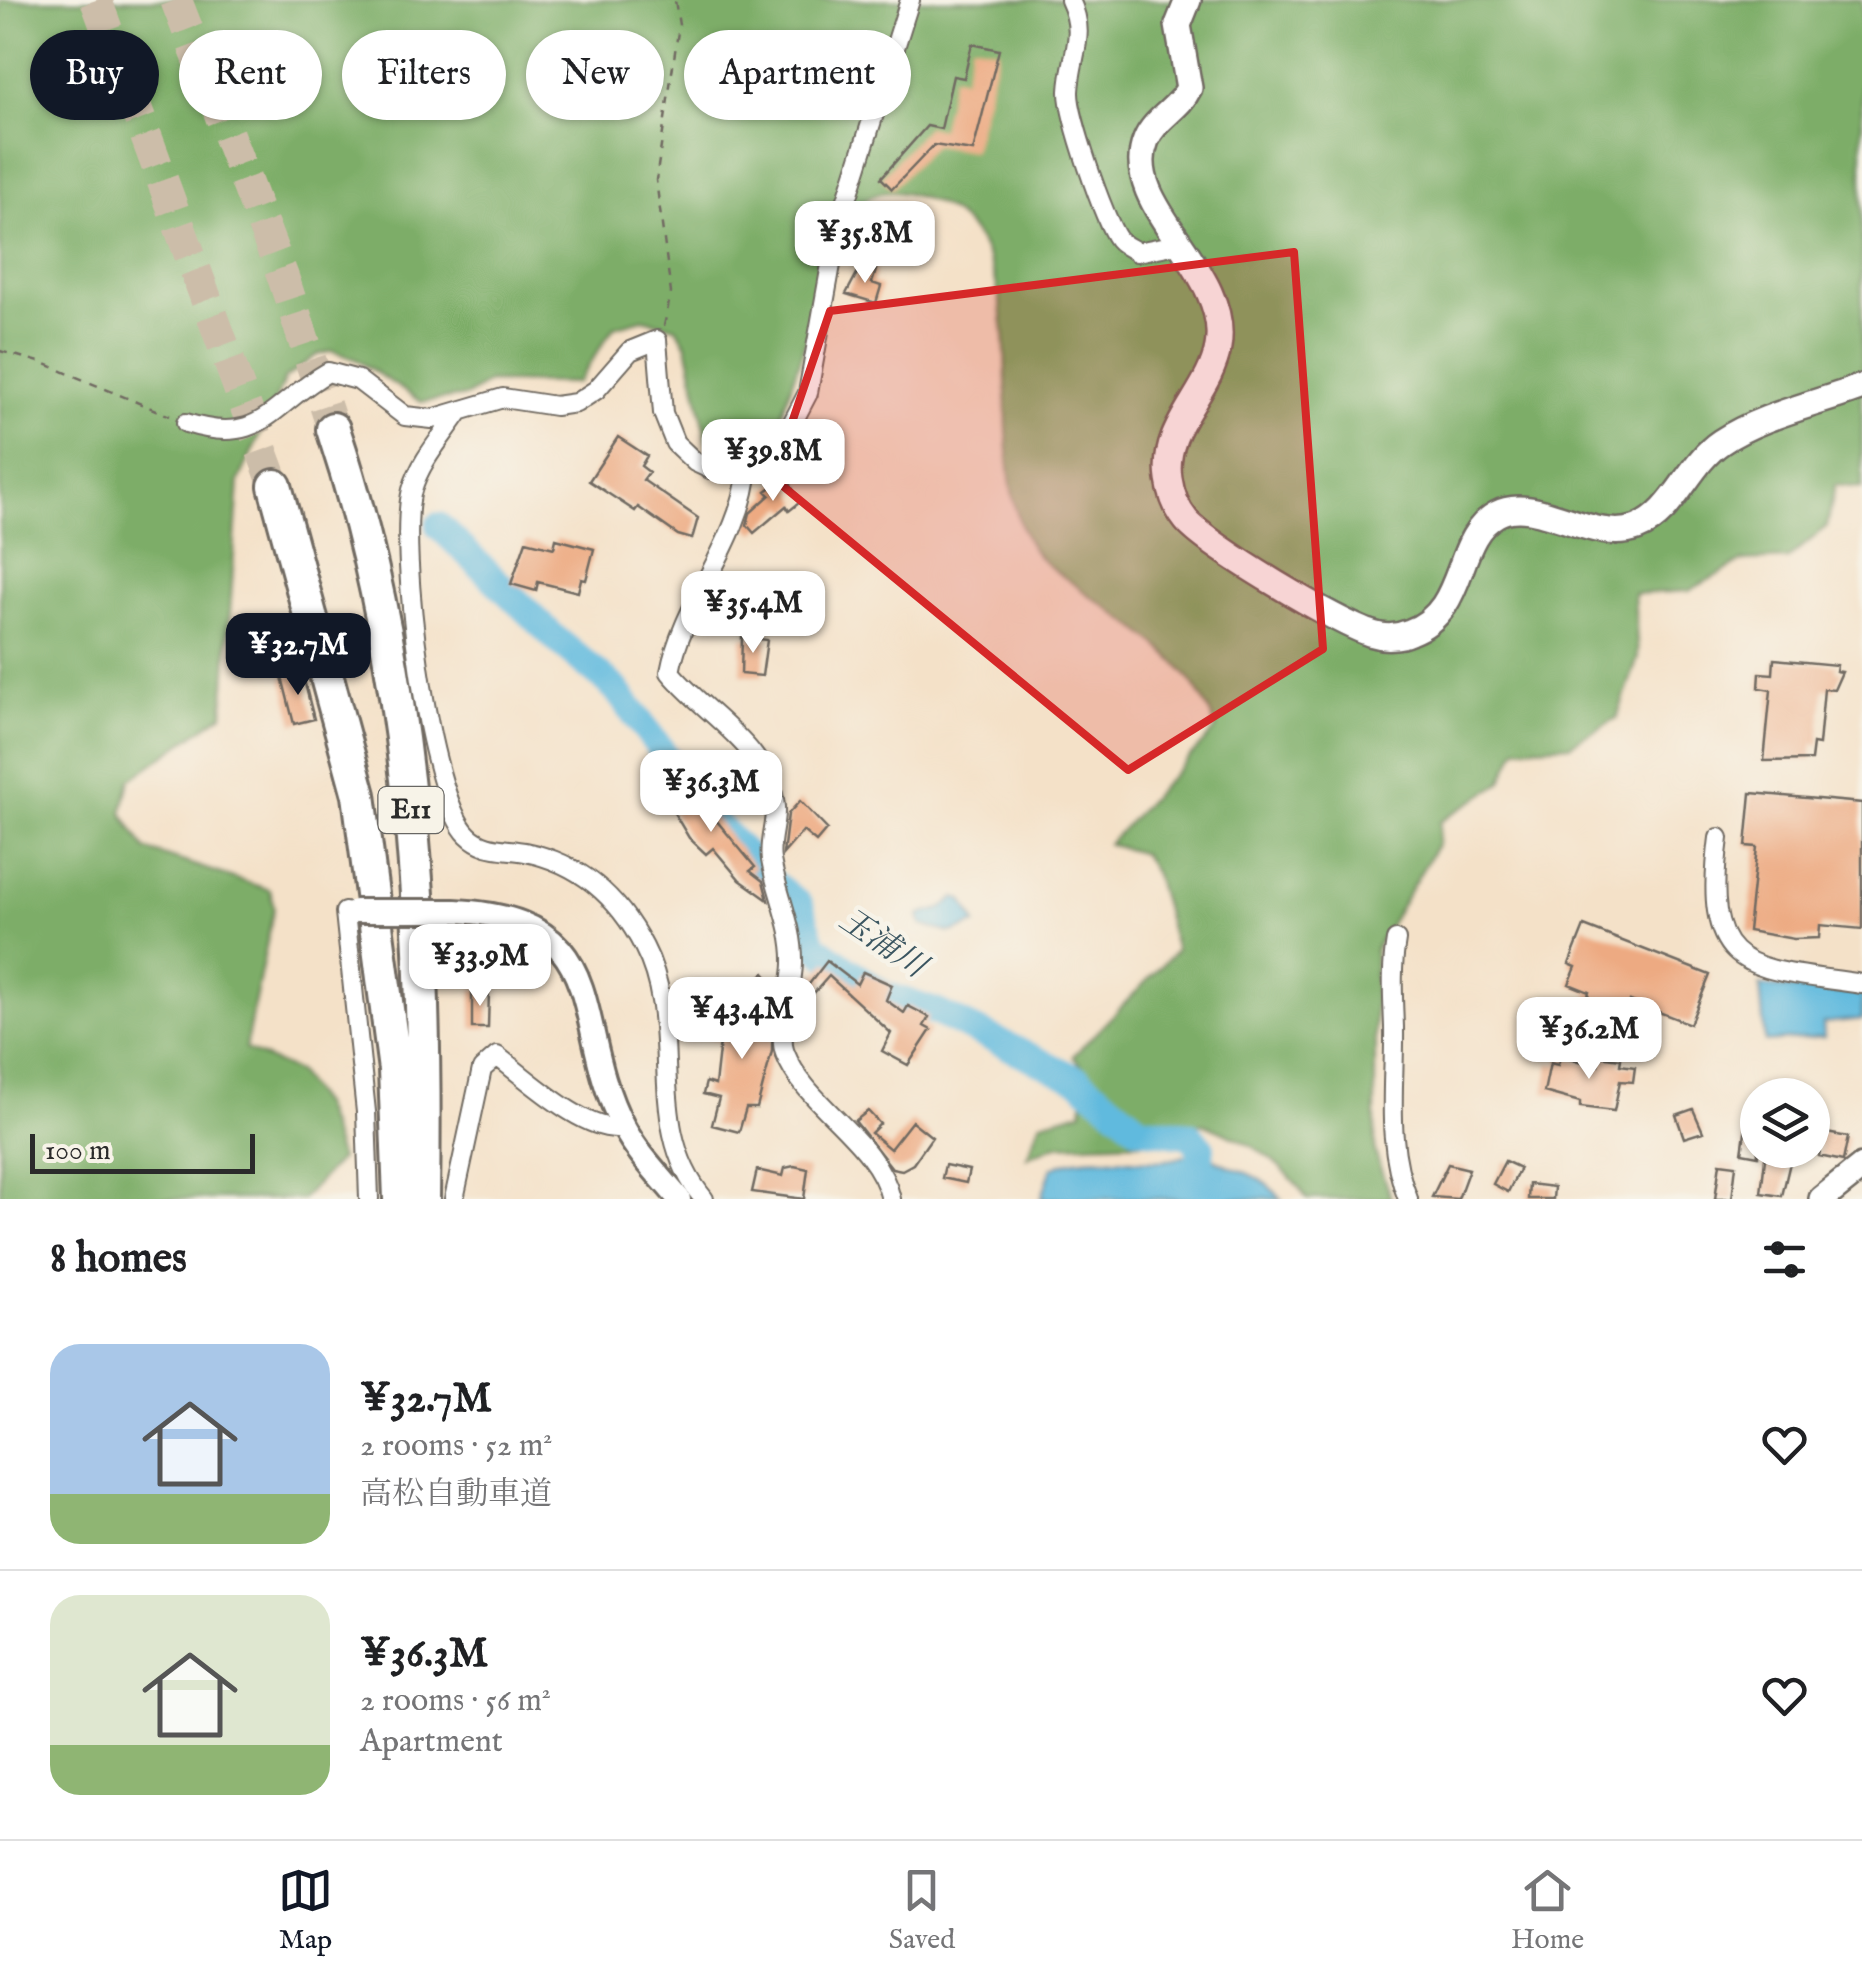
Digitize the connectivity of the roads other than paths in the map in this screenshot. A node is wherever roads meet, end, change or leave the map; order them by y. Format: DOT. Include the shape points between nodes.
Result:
graph roads {
  1 [pos="910,0"];
  2 [pos="1070,0"];
  3 [pos="1188,0"];
  4 [pos="1183,243"];
  5 [pos="1862,388"];
  6 [pos="459,412"];
  7 [pos="186,423"];
  8 [pos="334,429"];
  9 [pos="748,467"];
  10 [pos="275,486"];
  11 [pos="1719,838"];
  12 [pos="351,911"];
  13 [pos="1396,940"];
  14 [pos="1862,984"];
  15 [pos="623,1128"];
  16 [pos="1862,1167"];
  17 [pos="369,1199"];
  18 [pos="400,1199"];
  19 [pos="423,1199"];
  20 [pos="454,1199"];
  21 [pos="679,1199"];
  22 [pos="704,1199"];
  23 [pos="891,1199"];
  24 [pos="1408,1199"];
  25 [pos="1822,1199"];
  1 -- 9 [label="street" via="836,230 808,394 782,443"];
  2 -- 4 [label="street" via="1080,21 1069,94 1074,135 1108,220 1120,241 1138,252"];
  3 -- 4 [label="main road" via="1178,25 1188,88 1146,139 1142,157 1151,198"];
  4 -- 5 [label="main road" via="1214,302 1219,344 1169,452 1174,499 1202,536 1375,635 1408,633 1434,617 1456,588 1483,524 1500,512 1520,509 1614,532 1636,528 1656,516 1720,442"];
  6 -- 7 [label="street" via="405,416 358,380 328,372 240,431"];
  6 -- 9 [label="street" via="503,398 576,403 630,351 657,340 664,413 676,443 710,470"];
  6 -- 22 [label="street" via="422,466 407,528 408,584 430,729 453,814 485,847 527,852 598,883 622,912 645,948 660,991 665,1101 684,1172"];
  8 -- 19 [label="highway, E11" via="393,685 415,840 425,1062"];
  9 -- 23 [label="street" via="718,556 681,625 670,672 726,725 769,785 775,808 770,854 794,964 782,1050 857,1140"];
  10 -- 18 [label="highway, E11" via="362,812 395,1070"];
  11 -- 14 [label="street" via="1716,904 1734,952 1755,968"];
  12 -- 15 [label="street, bridge" via="491,912 554,942 578,974"];
  12 -- 17 [label="street"];
  13 -- 24 [label="street" via="1390,974 1391,1132"];
  15 -- 20 [label="street" via="588,1122 497,1056 482,1069"];
  15 -- 21 [label="street"];
  16 -- 25 [label="main road"];
}
